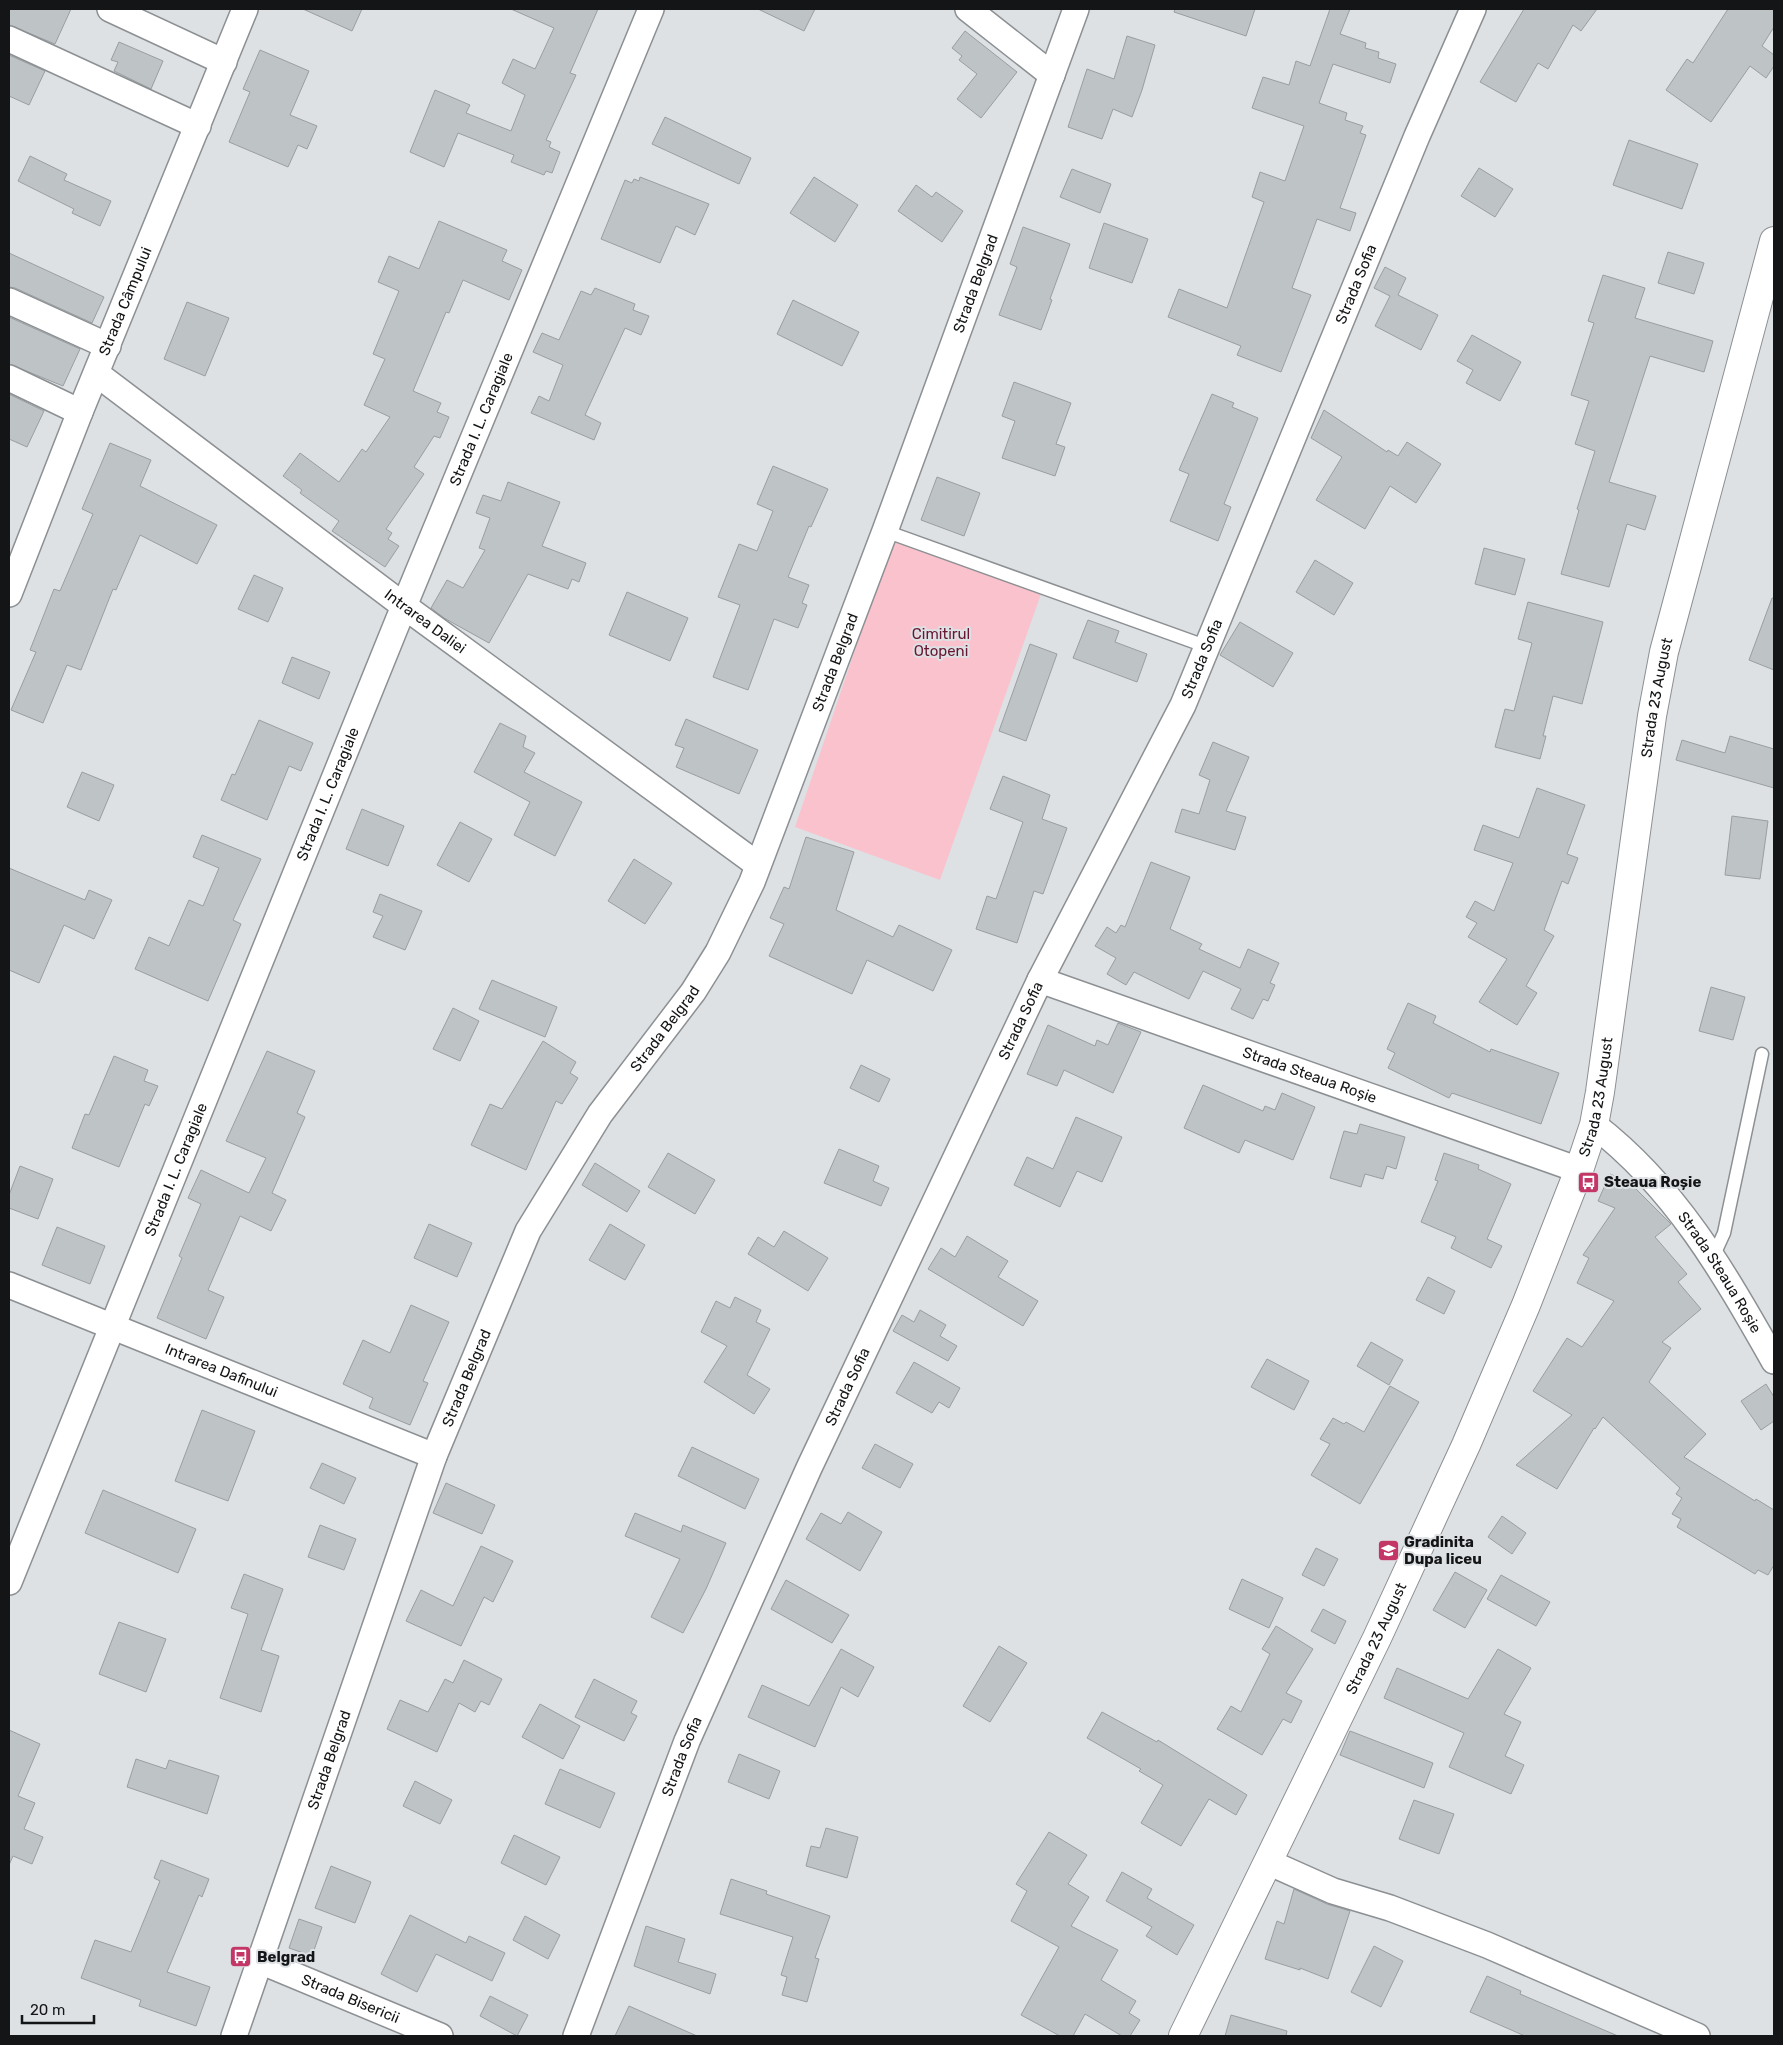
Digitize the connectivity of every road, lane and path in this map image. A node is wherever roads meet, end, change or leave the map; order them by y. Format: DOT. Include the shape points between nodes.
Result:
graph roads {
  1 [pos="110,9"];
  2 [pos="245,9"];
  3 [pos="651,9"];
  4 [pos="968,9"];
  5 [pos="1076,9"];
  6 [pos="1474,9"];
  7 [pos="9,39"];
  8 [pos="224,62"];
  9 [pos="1052,75"];
  10 [pos="198,126"];
  11 [pos="1774,241"];
  12 [pos="9,301"];
  13 [pos="108,346"];
  14 [pos="97,374"];
  15 [pos="9,378"];
  16 [pos="80,412"];
  17 [pos="885,531"];
  18 [pos="14,564"];
  19 [pos="9,594"];
  20 [pos="404,606"];
  21 [pos="1208,647"];
  22 [pos="758,865"];
  23 [pos="1040,980"];
  24 [pos="1762,1054"];
  25 [pos="1594,1125"];
  26 [pos="1580,1170"];
  27 [pos="1713,1257"];
  28 [pos="9,1286"];
  29 [pos="112,1327"];
  30 [pos="1774,1361"];
  31 [pos="434,1456"];
  32 [pos="9,1582"];
  33 [pos="1268,1862"];
  34 [pos="260,1961"];
  35 [pos="234,2036"];
  36 [pos="440,2036"];
  37 [pos="576,2036"];
  38 [pos="1183,2036"];
  39 [pos="1697,2036"];
  1 -- 8 [label="street"];
  2 -- 8 [label="street, Strada Câmpului"];
  3 -- 20 [label="street, Strada I. L. Caragiale"];
  4 -- 9 [label="street"];
  5 -- 9 [label="street, Strada Belgrad"];
  6 -- 21 [label="street, Strada Sofia" via="1414,145"];
  7 -- 10 [label="street"];
  8 -- 10 [label="street, Strada Câmpului"];
  9 -- 17 [label="street, Strada Belgrad"];
  10 -- 13 [label="street, Strada Câmpului"];
  11 -- 25 [label="main road, Strada 23 August" via="1664,652 1652,716"];
  12 -- 13 [label="street"];
  13 -- 14 [label="street, Strada Câmpului"];
  14 -- 16 [label="street, Strada Câmpului"];
  14 -- 20 [label="street, Intrarea Daliei"];
  15 -- 16 [label="street"];
  16 -- 18 [label="street, Strada Câmpului"];
  17 -- 21 [label="lane"];
  17 -- 22 [label="street, Strada Belgrad"];
  18 -- 19 [label="street, Strada Câmpului"];
  20 -- 22 [label="street, Intrarea Daliei"];
  20 -- 29 [label="street, Strada I. L. Caragiale"];
  21 -- 23 [label="street, Strada Sofia" via="1183,705"];
  22 -- 31 [label="street, Strada Belgrad" via="714,960 600,1114 528,1231"];
  23 -- 26 [label="street, Strada Steaua Roșie"];
  23 -- 37 [label="street, Strada Sofia" via="809,1468 687,1741"];
  24 -- 27 [label="lane" via="1724,1233"];
  25 -- 26 [label="main road, Strada 23 August"];
  25 -- 27 [label="street, Strada Steaua Roșie" via="1634,1160 1673,1203"];
  26 -- 33 [label="main road, Strada 23 August" via="1466,1445"];
  27 -- 30 [label="street, Strada Steaua Roșie"];
  28 -- 29 [label="street, Intrarea Dafinului"];
  29 -- 31 [label="street, Intrarea Dafinului"];
  29 -- 32 [label="street, Strada I. L. Caragiale"];
  31 -- 34 [label="street, Strada Belgrad"];
  33 -- 38 [label="main road, Strada 23 August"];
  33 -- 39 [label="street" via="1333,1891 1390,1908 1486,1946"];
  34 -- 35 [label="street, Strada Belgrad"];
  34 -- 36 [label="street, Strada Bisericii"];
}
